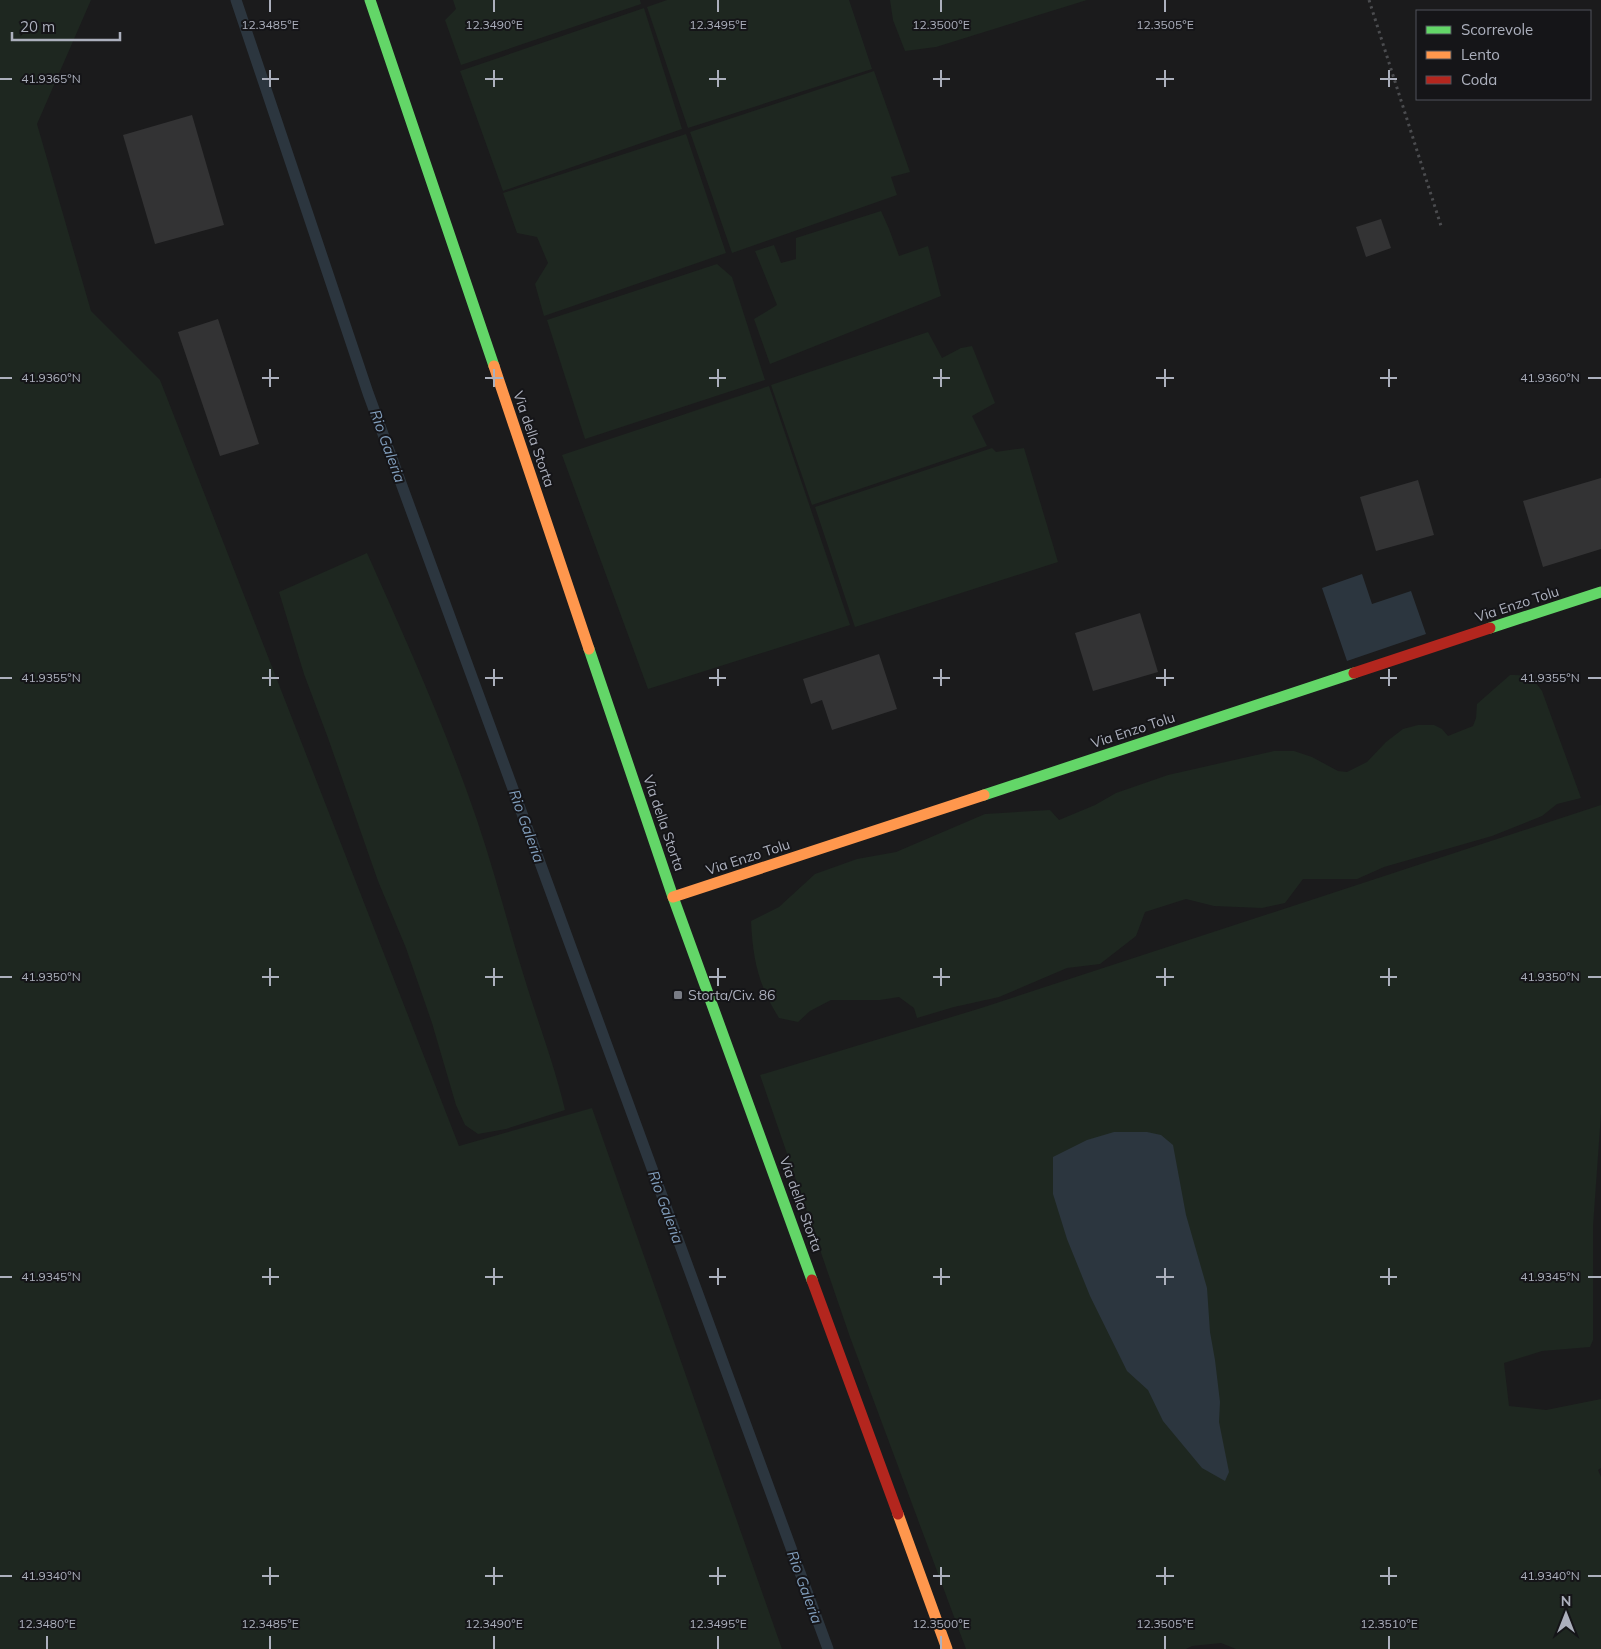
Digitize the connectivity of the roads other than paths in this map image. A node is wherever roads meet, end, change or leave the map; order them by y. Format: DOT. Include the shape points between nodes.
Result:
graph roads {
  1 [pos="370,0"];
  2 [pos="1601,592"];
  3 [pos="674,897"];
  4 [pos="948,1649"];
  1 -- 3 [label="main road, Via della Storta"];
  2 -- 3 [label="main road, Via Enzo Tolu"];
  3 -- 4 [label="main road, Via della Storta"];
}
